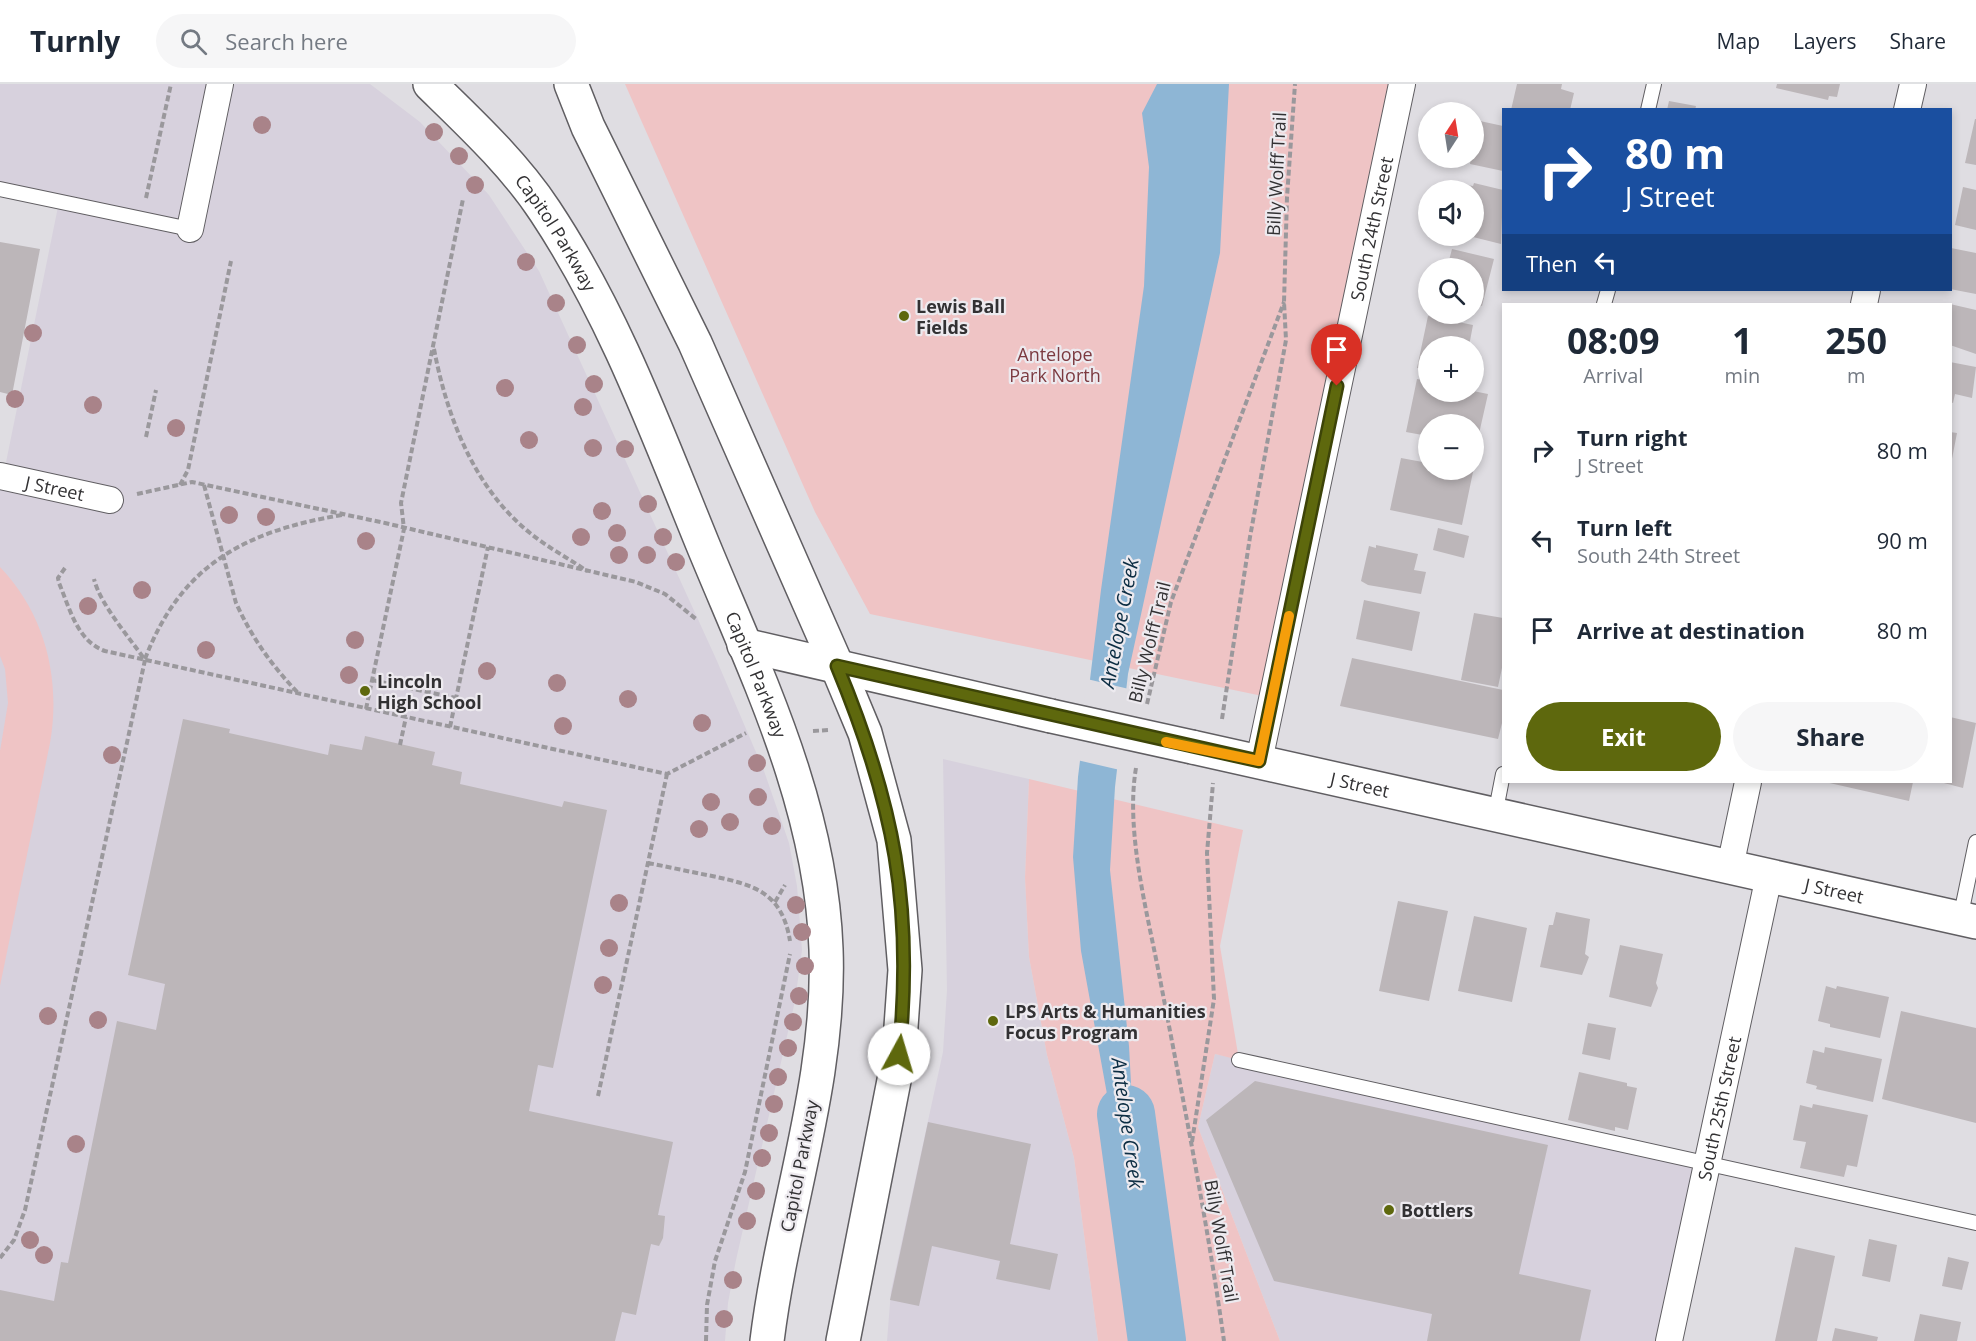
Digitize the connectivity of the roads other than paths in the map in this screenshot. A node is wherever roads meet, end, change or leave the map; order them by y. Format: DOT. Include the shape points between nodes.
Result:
graph roads {
  1 [pos="220,84"];
  2 [pos="430,84"];
  3 [pos="571,84"];
  4 [pos="1402,84"];
  5 [pos="1654,84"];
  6 [pos="1912,84"];
  7 [pos="1648,108"];
  8 [pos="1907,108"];
  9 [pos="0,189"];
  10 [pos="190,229"];
  11 [pos="0,476"];
  12 [pos="110,500"];
  13 [pos="744,645"];
  14 [pos="837,666"];
  15 [pos="1259,761"];
  16 [pos="1502,779"];
  17 [pos="1748,783"];
  18 [pos="1495,815"];
  19 [pos="1976,842"];
  20 [pos="1730,867"];
  21 [pos="1769,876"];
  22 [pos="1968,921"];
  23 [pos="1239,1060"];
  24 [pos="1707,1164"];
  25 [pos="1976,1223"];
  26 [pos="767,1341"];
  27 [pos="843,1341"];
  28 [pos="1669,1341"];
  1 -- 10 [label="street"];
  2 -- 13 [label="main road, Capitol Parkway" via="536,199 584,273 624,351"];
  3 -- 14 [label="main road" via="588,127 695,343"];
  4 -- 15 [label="street, South 24th Street"];
  5 -- 7 [label="lane"];
  6 -- 8 [label="street"];
  9 -- 10 [label="lane"];
  11 -- 12 [label="street, J Street"];
  13 -- 14 [label="main road, J Street"];
  13 -- 26 [label="main road, Capitol Parkway" via="785,744 811,832 824,911 826,952 824,1019 816,1077 773,1290"];
  14 -- 15 [label="main road, J Street, bridge"];
  14 -- 27 [label="main road" via="865,733 894,840 905,970 895,1077"];
  15 -- 18 [label="main road, J Street"];
  16 -- 18 [label="lane"];
  17 -- 20 [label="street"];
  18 -- 20 [label="main road, J Street"];
  19 -- 22 [label="lane"];
  20 -- 21 [label="main road, J Street"];
  21 -- 22 [label="main road, J Street"];
  21 -- 24 [label="street, South 25th Street"];
  23 -- 24 [label="lane"];
  24 -- 25 [label="lane"];
  24 -- 28 [label="street, South 25th Street"];
}
